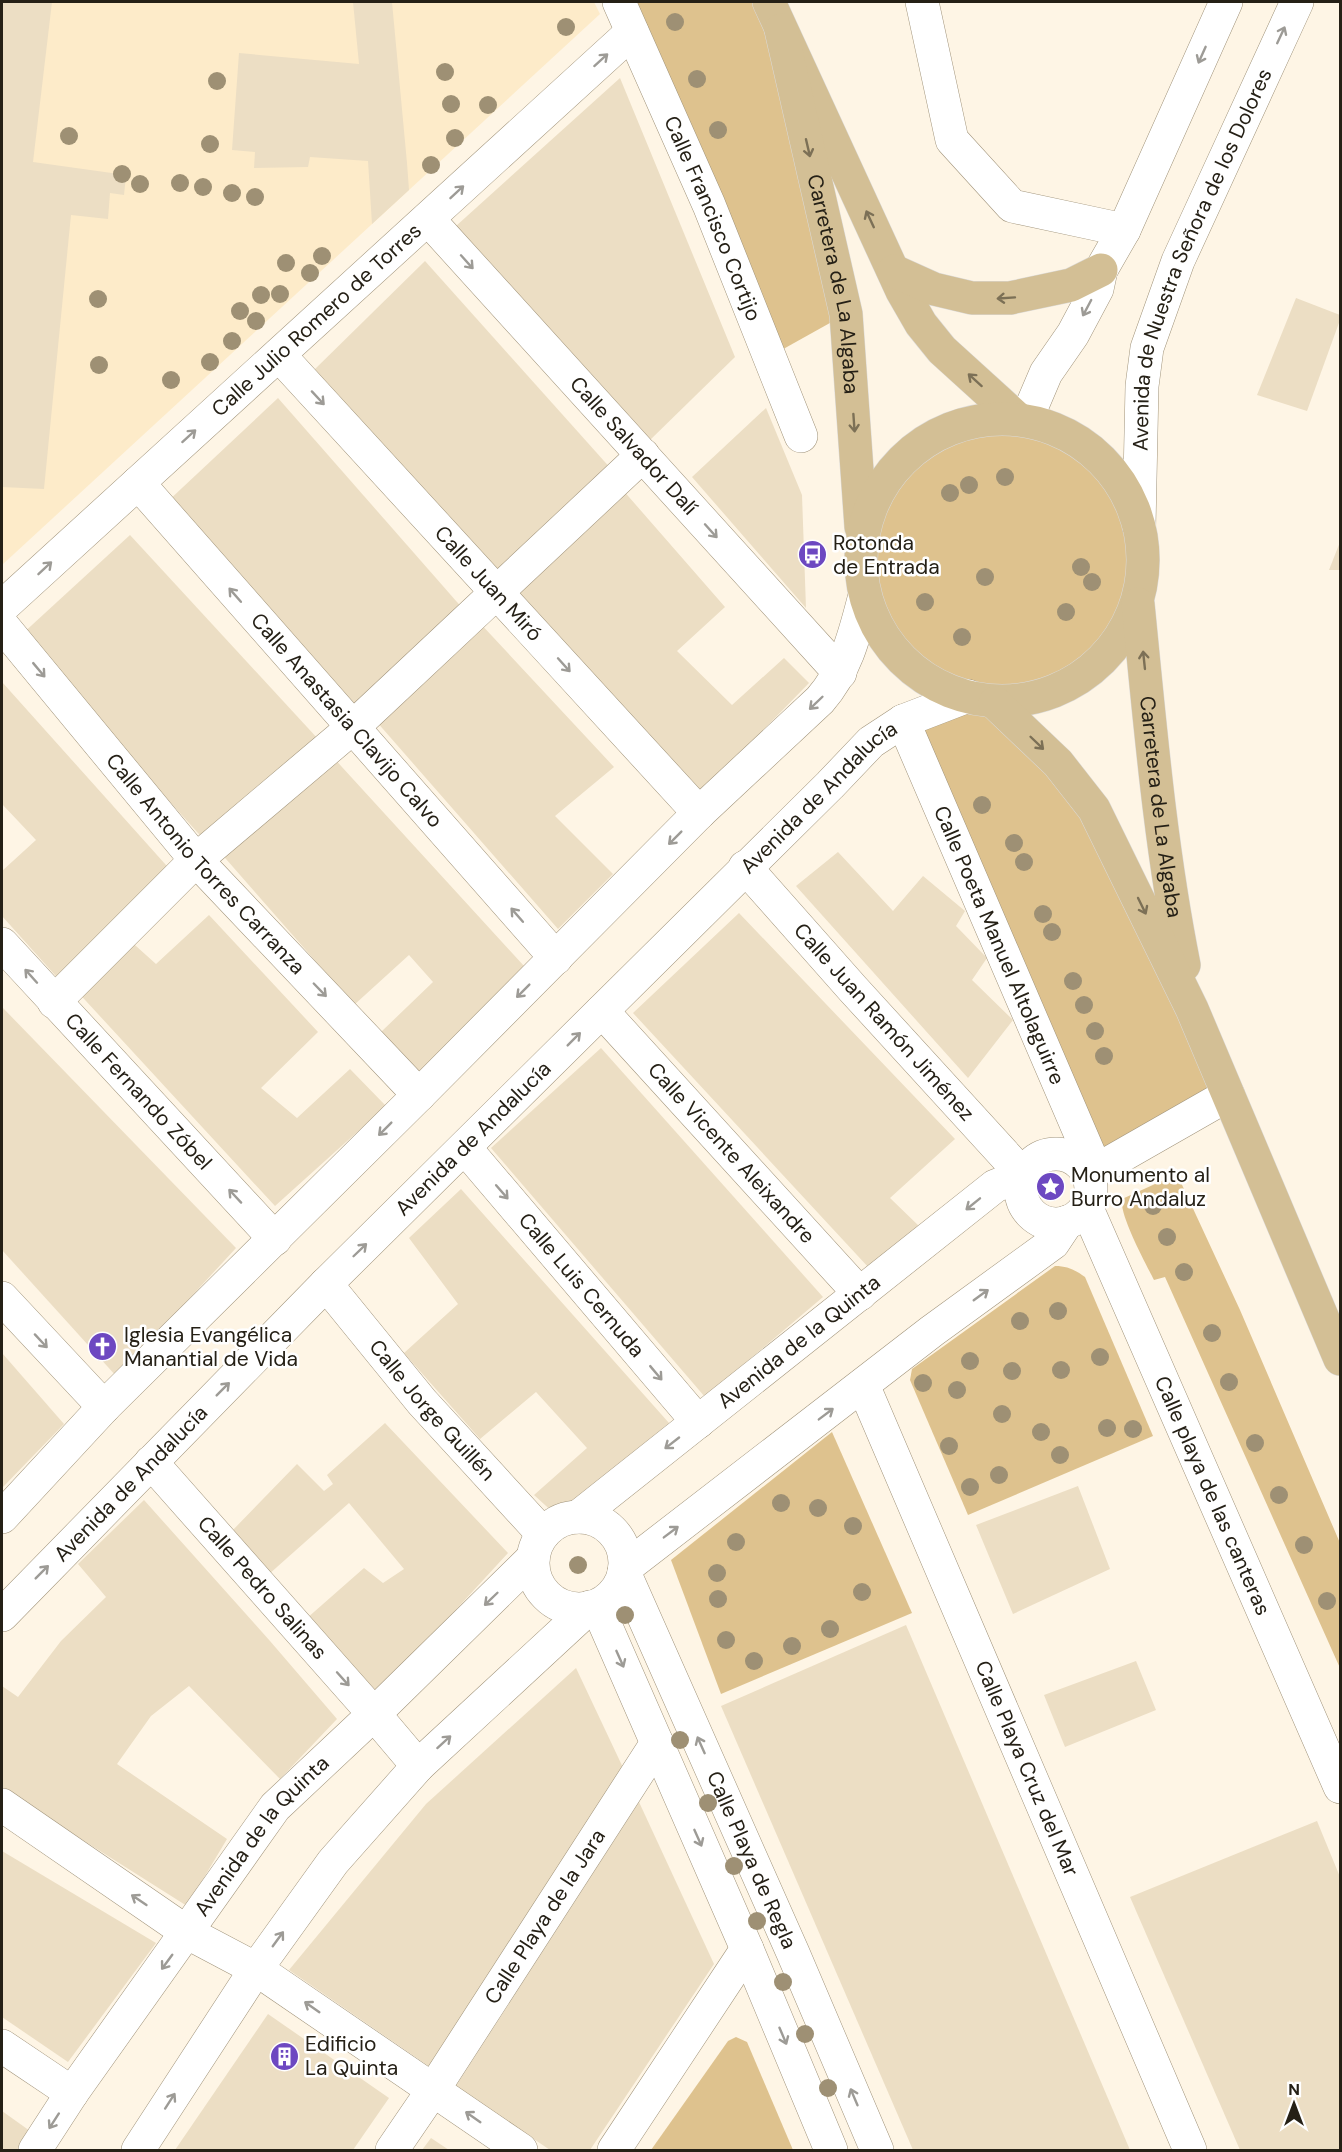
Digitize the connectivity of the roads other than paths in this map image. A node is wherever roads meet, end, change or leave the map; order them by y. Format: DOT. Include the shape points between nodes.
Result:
graph roads {
  1 [pos="619,2"];
  2 [pos="922,2"];
  3 [pos="1226,2"];
  4 [pos="1297,2"];
  5 [pos="775,16"];
  6 [pos="632,32"];
  7 [pos="428,219"];
  8 [pos="1124,230"];
  9 [pos="1101,270"];
  10 [pos="894,271"];
  11 [pos="279,355"];
  12 [pos="1022,420"];
  13 [pos="801,436"];
  14 [pos="642,455"];
  15 [pos="138,483"];
  16 [pos="1139,527"];
  17 [pos="862,541"];
  18 [pos="498,592"];
  19 [pos="865,595"];
  20 [pos="1138,604"];
  21 [pos="2,607"];
  22 [pos="2,625"];
  23 [pos="840,673"];
  24 [pos="982,699"];
  25 [pos="903,722"];
  26 [pos="352,728"];
  27 [pos="699,813"];
  28 [pos="196,860"];
  29 [pos="746,867"];
  30 [pos="2,944"];
  31 [pos="556,958"];
  32 [pos="54,1002"];
  33 [pos="1192,1009"];
  34 [pos="602,1011"];
  35 [pos="419,1095"];
  36 [pos="1228,1095"];
  37 [pos="465,1148"];
  38 [pos="1023,1175"];
  39 [pos="1084,1193"];
  40 [pos="275,1239"];
  41 [pos="326,1284"];
  42 [pos="860,1294"];
  43 [pos="2,1298"];
  44 [pos="1341,1359"];
  45 [pos="863,1385"];
  46 [pos="104,1407"];
  47 [pos="698,1422"];
  48 [pos="151,1462"];
  49 [pos="2,1517"];
  50 [pos="578,1517"];
  51 [pos="538,1546"];
  52 [pos="624,1570"];
  53 [pos="593,1606"];
  54 [pos="2,1615"];
  55 [pos="374,1714"];
  56 [pos="657,1743"];
  57 [pos="418,1766"];
  58 [pos="1341,1787"];
  59 [pos="2,1805"];
  60 [pos="188,1933"];
  61 [pos="747,1949"];
  62 [pos="256,1969"];
  63 [pos="713,2001"];
  64 [pos="771,2007"];
  65 [pos="2,2046"];
  66 [pos="433,2090"];
  67 [pos="72,2093"];
  68 [pos="35,2151"];
  69 [pos="138,2151"];
  70 [pos="392,2151"];
  71 [pos="521,2151"];
  72 [pos="614,2151"];
  73 [pos="831,2151"];
  74 [pos="877,2151"];
  75 [pos="1190,2151"];
  1 -- 6 [label="street, Calle Francisco Cortijo"];
  2 -- 8 [label="street" via="952,140 1012,206"];
  3 -- 8 [label="street, one-way"];
  16 -- 4 [label="street, Avenida de Nuestra Señora de los Dolores, one-way" via="1142,386 1147,348 1178,261"];
  10 -- 5 [label="main road, Carretera de La Algaba, one-way"];
  5 -- 17 [label="main road, Carretera de La Algaba, one-way" via="846,314"];
  7 -- 6 [label="street, Calle Julio Romero de Torres, one-way"];
  6 -- 13 [label="street, Calle Francisco Cortijo" via="709,205"];
  7 -- 11 [label="street, Calle Julio Romero de Torres"];
  7 -- 14 [label="street, Calle Salvador Dalí, one-way"];
  8 -- 9 [label="street"];
  9 -- 10 [label="main road, one-way" via="1071,285 1010,298 972,298 934,290"];
  9 -- 12 [label="street, one-way" via="1097,289"];
  12 -- 10 [label="main road, Carretera de La Algaba, one-way" via="942,350 921,324"];
  15 -- 11 [label="street, Calle Julio Romero de Torres, one-way"];
  11 -- 18 [label="street, Calle Juan Miró, one-way"];
  12 -- 16 [label="main road" via="1054,428 1086,446 1113,472 1132,503"];
  12 -- 17 [label="main road" via="981,419 946,429 914,448 889,474 871,506"];
  14 -- 18 [label="street"];
  14 -- 23 [label="street, Calle Salvador Dalí, one-way"];
  21 -- 15 [label="street, Calle Julio Romero de Torres, one-way"];
  26 -- 15 [label="street, Calle Anastasia Clavijo Calvo, one-way"];
  16 -- 20 [label="main road" via="1143,568"];
  17 -- 19 [label="main road"];
  18 -- 26 [label="street"];
  18 -- 27 [label="street, Calle Juan Miró, one-way"];
  19 -- 23 [label="street"];
  19 -- 24 [label="main road" via="880,630 903,659 933,682"];
  20 -- 24 [label="main road" via="1118,643 1087,675 1048,695"];
  33 -- 20 [label="main road, Carretera de La Algaba, one-way" via="1161,830"];
  22 -- 28 [label="street, Calle Antonio Torres Carranza, one-way"];
  23 -- 27 [label="street, one-way" via="820,699"];
  24 -- 25 [label="street, Avenida de Andalucía"];
  24 -- 33 [label="main road, Carretera de La Algaba, one-way" via="1058,763 1094,809"];
  25 -- 29 [label="street, Avenida de Andalucía" via="871,742"];
  25 -- 39 [label="street, Calle Poeta Manuel Altolaguirre"];
  26 -- 28 [label="street"];
  31 -- 26 [label="street, Calle Anastasia Clavijo Calvo, one-way"];
  27 -- 31 [label="street, one-way"];
  28 -- 32 [label="street"];
  28 -- 35 [label="street, Calle Antonio Torres Carranza, one-way"];
  29 -- 34 [label="street, Avenida de Andalucía"];
  29 -- 38 [label="street, Calle Juan Ramón Jiménez"];
  32 -- 30 [label="street, Calle Fernando Zóbel, one-way"];
  31 -- 35 [label="street, one-way"];
  40 -- 32 [label="street, Calle Fernando Zóbel, one-way"];
  33 -- 36 [label="main road, Carretera de La Algaba"];
  37 -- 34 [label="street, Avenida de Andalucía, one-way"];
  34 -- 42 [label="street, Calle Vicente Aleixandre"];
  35 -- 40 [label="street, one-way"];
  36 -- 39 [label="street"];
  36 -- 44 [label="main road, Carretera de La Algaba"];
  41 -- 37 [label="street, Avenida de Andalucía, one-way"];
  37 -- 47 [label="street, Calle Luis Cernuda, one-way"];
  38 -- 39 [label="street, Avenida de la Quinta" via="1039,1158 1072,1158 1082,1165"];
  38 -- 39 [label="street" via="1021,1198 1026,1209 1044,1222 1055,1224"];
  38 -- 42 [label="street, Avenida de la Quinta, one-way" via="995,1186"];
  45 -- 39 [label="street, one-way" via="1053,1243"];
  39 -- 58 [label="street, Calle playa de las canteras"];
  40 -- 46 [label="street"];
  48 -- 41 [label="street, Avenida de Andalucía, one-way"];
  41 -- 51 [label="street, Calle Jorge Guillén"];
  42 -- 47 [label="street, Avenida de la Quinta"];
  43 -- 46 [label="street, one-way"];
  52 -- 45 [label="street, one-way"];
  45 -- 75 [label="street, Calle Playa Cruz del Mar"];
  46 -- 49 [label="street"];
  47 -- 50 [label="street, Avenida de la Quinta, one-way"];
  54 -- 48 [label="street, Avenida de Andalucía, one-way"];
  48 -- 55 [label="street, Calle Pedro Salinas, one-way"];
  50 -- 51 [label="street" via="553,1525"];
  50 -- 52 [label="street" via="604,1524 615,1533 625,1558"];
  51 -- 53 [label="street" via="534,1572 549,1597 561,1606 575,1609"];
  51 -- 55 [label="street, Avenida de la Quinta, one-way"];
  52 -- 53 [label="street" via="613,1595"];
  74 -- 52 [label="street, Calle Playa de Regla, one-way"];
  53 -- 56 [label="street, Calle Playa de Regla, one-way"];
  57 -- 53 [label="street, one-way"];
  55 -- 57 [label="street, Calle Pedro Salinas"];
  55 -- 60 [label="street, Avenida de la Quinta" via="275,1807"];
  56 -- 61 [label="street, Calle Playa de Regla, one-way"];
  56 -- 66 [label="street, Calle Playa de la Jara"];
  62 -- 57 [label="street, one-way" via="333,1862"];
  60 -- 59 [label="street, one-way"];
  60 -- 62 [label="street"];
  60 -- 67 [label="street, Avenida de la Quinta, one-way"];
  61 -- 63 [label="street"];
  61 -- 64 [label="street, Calle Playa de Regla"];
  66 -- 62 [label="street, one-way"];
  69 -- 62 [label="street, one-way"];
  63 -- 64 [label="street" via="729,1996 756,1997"];
  63 -- 72 [label="street"];
  64 -- 73 [label="street, Calle Playa de Regla, one-way"];
  65 -- 67 [label="street"];
  66 -- 70 [label="street, Calle Playa de la Jara"];
  71 -- 66 [label="street, one-way"];
  67 -- 68 [label="street, Avenida de la Quinta, one-way"];
}
